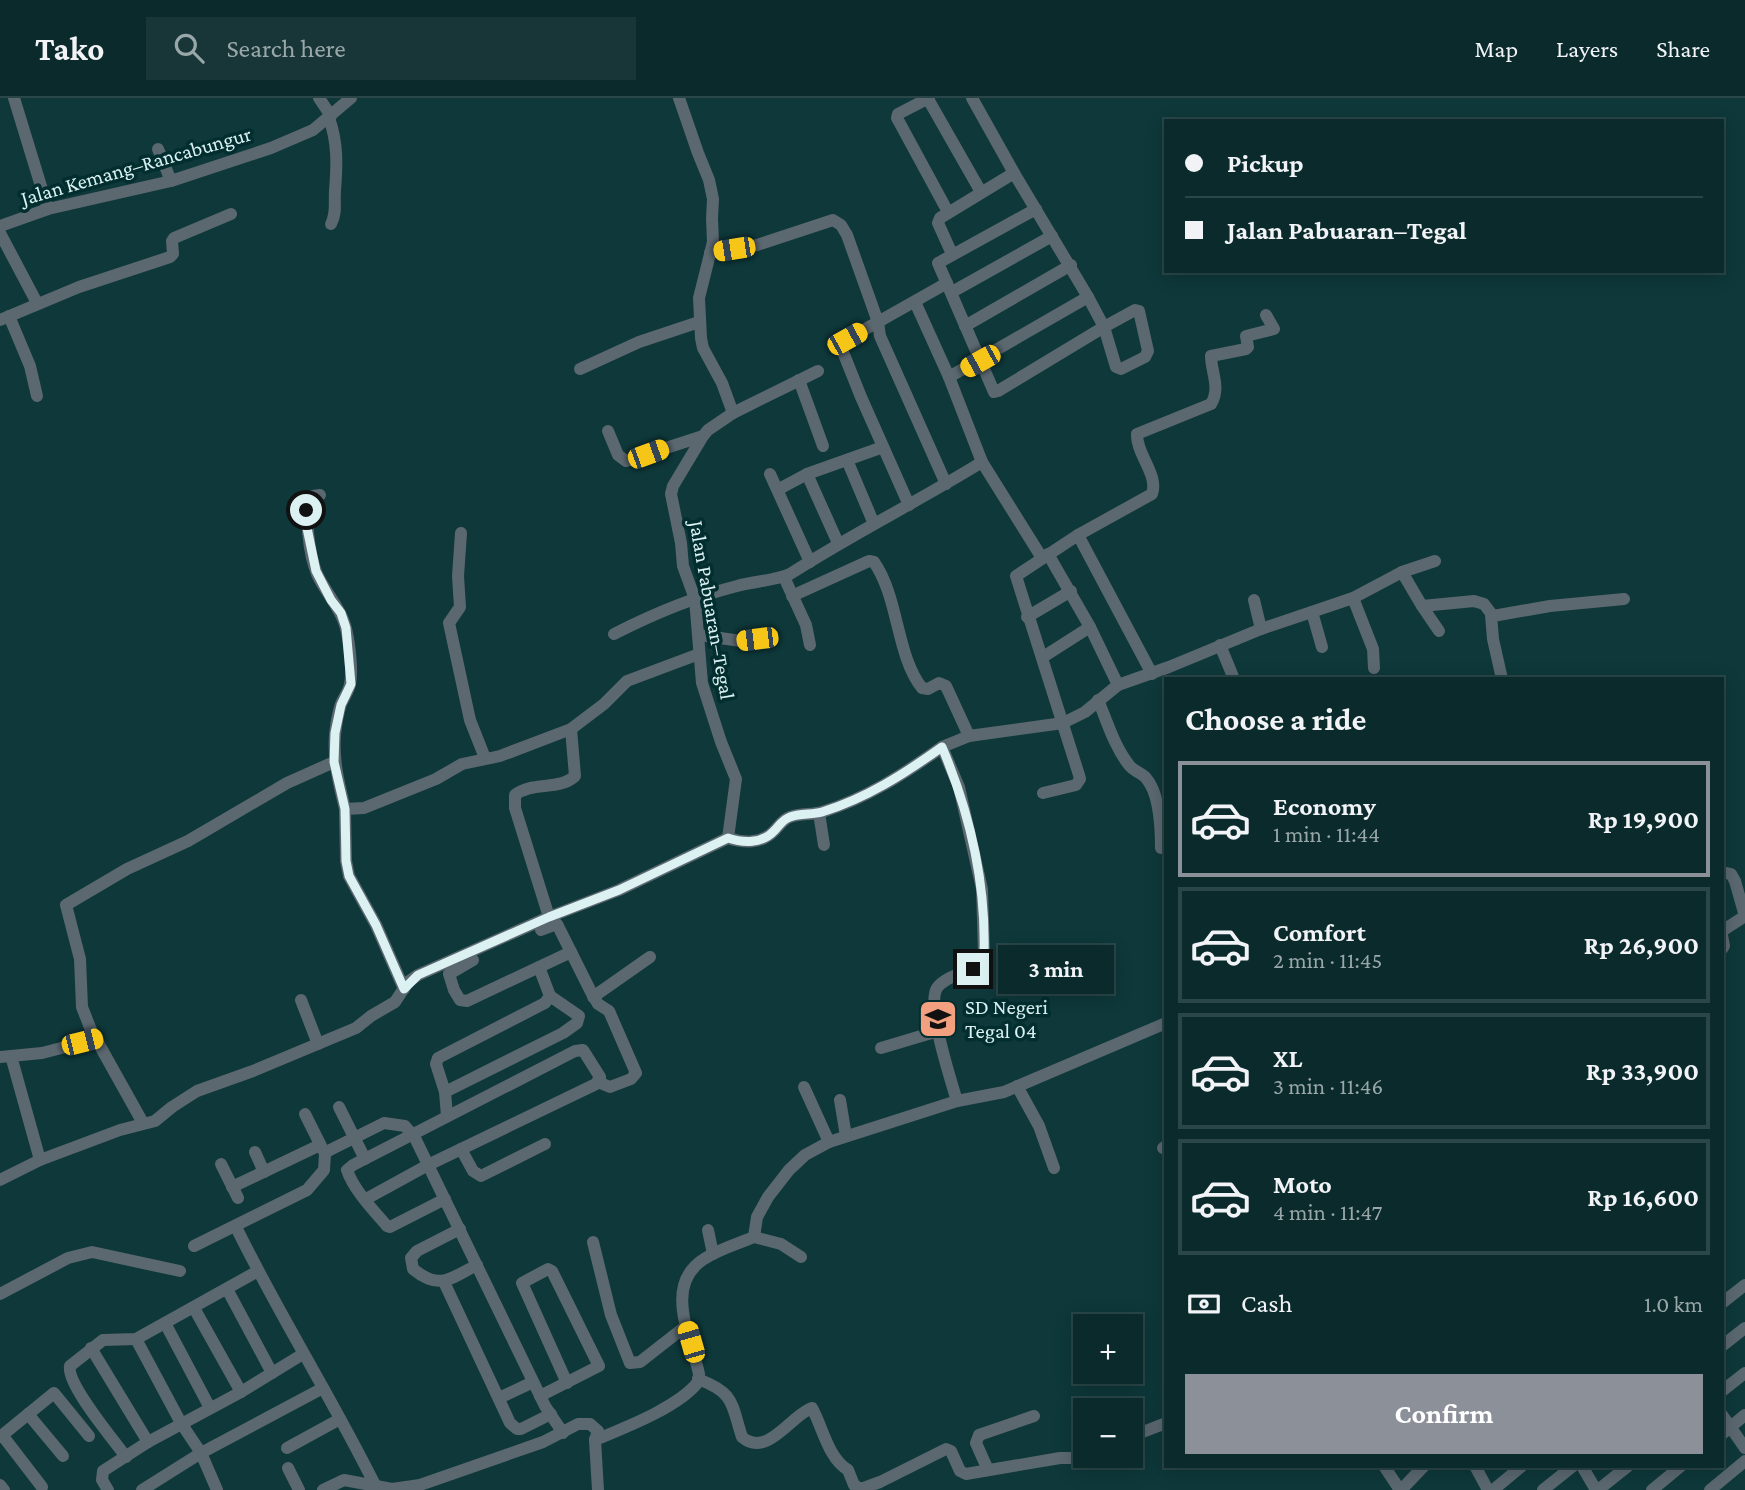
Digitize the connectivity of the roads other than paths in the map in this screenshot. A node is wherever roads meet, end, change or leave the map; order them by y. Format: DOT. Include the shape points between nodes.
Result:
graph roads {
  1 [pos="14,98"];
  2 [pos="319,98"];
  3 [pos="351,98"];
  4 [pos="679,98"];
  5 [pos="929,98"];
  6 [pos="972,98"];
  7 [pos="330,117"];
  8 [pos="159,149"];
  9 [pos="1014,173"];
  10 [pos="171,181"];
  11 [pos="981,192"];
  12 [pos="48,209"];
  13 [pos="1036,209"];
  14 [pos="948,212"];
  15 [pos="231,214"];
  16 [pos="331,224"];
  17 [pos="0,226"];
  18 [pos="0,233"];
  19 [pos="1052,236"];
  20 [pos="710,253"];
  21 [pos="952,254"];
  22 [pos="1071,265"];
  23 [pos="950,287"];
  24 [pos="1088,297"];
  25 [pos="915,302"];
  26 [pos="37,303"];
  27 [pos="1266,315"];
  28 [pos="4,318"];
  29 [pos="699,322"];
  30 [pos="878,322"];
  31 [pos="965,326"];
  32 [pos="1104,327"];
  33 [pos="980,361"];
  34 [pos="580,369"];
  35 [pos="818,371"];
  36 [pos="950,377"];
  37 [pos="799,380"];
  38 [pos="37,396"];
  39 [pos="733,413"];
  40 [pos="608,431"];
  41 [pos="703,436"];
  42 [pos="823,446"];
  43 [pos="883,447"];
  44 [pos="848,460"];
  45 [pos="982,462"];
  46 [pos="770,474"];
  47 [pos="807,474"];
  48 [pos="946,484"];
  49 [pos="779,489"];
  50 [pos="320,495"];
  51 [pos="909,505"];
  52 [pos="874,524"];
  53 [pos="461,533"];
  54 [pos="1077,535"];
  55 [pos="838,543"];
  56 [pos="1045,556"];
  57 [pos="1434,561"];
  58 [pos="810,562"];
  59 [pos="1402,572"];
  60 [pos="784,577"];
  61 [pos="1071,591"];
  62 [pos="792,596"];
  63 [pos="1353,598"];
  64 [pos="1624,598"];
  65 [pos="695,599"];
  66 [pos="1254,600"];
  67 [pos="1422,606"];
  68 [pos="1312,612"];
  69 [pos="1491,615"];
  70 [pos="1027,617"];
  71 [pos="1090,627"];
  72 [pos="1261,629"];
  73 [pos="1439,631"];
  74 [pos="614,634"];
  75 [pos="699,635"];
  76 [pos="772,638"];
  77 [pos="810,645"];
  78 [pos="1220,645"];
  79 [pos="1322,647"];
  80 [pos="699,654"];
  81 [pos="1043,657"];
  82 [pos="1374,668"];
  83 [pos="1152,674"];
  84 [pos="1233,677"];
  85 [pos="1502,677"];
  86 [pos="1118,685"];
  87 [pos="1098,700"];
  88 [pos="1063,723"];
  89 [pos="571,729"];
  90 [pos="970,736"];
  91 [pos="942,747"];
  92 [pos="485,758"];
  93 [pos="334,762"];
  94 [pos="1043,793"];
  95 [pos="345,809"];
  96 [pos="819,813"];
  97 [pos="728,838"];
  98 [pos="824,845"];
  99 [pos="1161,848"];
  100 [pos="1724,872"];
  101 [pos="549,917"];
  102 [pos="1724,932"];
  103 [pos="571,952"];
  104 [pos="650,957"];
  105 [pos="539,967"];
  106 [pos="404,989"];
  107 [pos="550,996"];
  108 [pos="593,997"];
  109 [pos="301,1000"];
  110 [pos="1164,1024"];
  111 [pos="938,1031"];
  112 [pos="96,1039"];
  113 [pos="318,1044"];
  114 [pos="881,1048"];
  115 [pos="5,1056"];
  116 [pos="598,1082"];
  117 [pos="1017,1086"];
  118 [pos="804,1087"];
  119 [pos="445,1092"];
  120 [pos="839,1100"];
  121 [pos="957,1101"];
  122 [pos="339,1107"];
  123 [pos="305,1114"];
  124 [pos="447,1116"];
  125 [pos="143,1123"];
  126 [pos="413,1134"];
  127 [pos="845,1136"];
  128 [pos="354,1138"];
  129 [pos="829,1142"];
  130 [pos="545,1144"];
  131 [pos="323,1149"];
  132 [pos="461,1149"];
  133 [pos="255,1152"];
  134 [pos="365,1159"];
  135 [pos="40,1160"];
  136 [pos="221,1164"];
  137 [pos="428,1166"];
  138 [pos="1054,1168"];
  139 [pos="264,1172"];
  140 [pos="0,1180"];
  141 [pos="366,1199"];
  142 [pos="445,1199"];
  143 [pos="236,1227"];
  144 [pos="460,1228"];
  145 [pos="708,1230"];
  146 [pos="754,1237"];
  147 [pos="593,1242"];
  148 [pos="194,1246"];
  149 [pos="713,1254"];
  150 [pos="801,1257"];
  151 [pos="477,1265"];
  152 [pos="180,1271"];
  153 [pos="258,1272"];
  154 [pos="444,1282"];
  155 [pos="1745,1285"];
  156 [pos="227,1289"];
  157 [pos="0,1294"];
  158 [pos="1724,1301"];
  159 [pos="194,1308"];
  160 [pos="164,1323"];
  161 [pos="686,1326"];
  162 [pos="1745,1328"];
  163 [pos="136,1339"];
  164 [pos="1724,1344"];
  165 [pos="91,1348"];
  166 [pos="303,1354"];
  167 [pos="272,1373"];
  168 [pos="1745,1373"];
  169 [pos="698,1379"];
  170 [pos="534,1382"];
  171 [pos="567,1383"];
  172 [pos="323,1388"];
  173 [pos="1724,1389"];
  174 [pos="241,1392"];
  175 [pos="540,1396"];
  176 [pos="499,1398"];
  177 [pos="210,1408"];
  178 [pos="28,1414"];
  179 [pos="551,1415"];
  180 [pos="1745,1415"];
  181 [pos="1034,1416"];
  182 [pos="340,1419"];
  183 [pos="181,1423"];
  184 [pos="1164,1424"];
  185 [pos="1726,1430"];
  186 [pos="1143,1432"];
  187 [pos="563,1433"];
  188 [pos="1,1436"];
  189 [pos="89,1436"];
  190 [pos="595,1440"];
  191 [pos="148,1442"];
  192 [pos="287,1448"];
  193 [pos="1745,1448"];
  194 [pos="201,1453"];
  195 [pos="63,1456"];
  196 [pos="126,1457"];
  197 [pos="1073,1458"];
  198 [pos="1745,1461"];
  199 [pos="288,1468"];
  200 [pos="1385,1468"];
  201 [pos="1422,1468"];
  202 [pos="1476,1468"];
  203 [pos="1518,1468"];
  204 [pos="1570,1468"];
  205 [pos="1583,1468"];
  206 [pos="1624,1468"];
  207 [pos="1679,1468"];
  208 [pos="988,1470"];
  209 [pos="0,1485"];
  210 [pos="42,1487"];
  211 [pos="375,1488"];
  212 [pos="215,1489"];
  213 [pos="4,1490"];
  214 [pos="108,1490"];
  215 [pos="142,1490"];
  216 [pos="299,1490"];
  217 [pos="323,1490"];
  218 [pos="598,1490"];
  219 [pos="1400,1490"];
  220 [pos="1491,1490"];
  221 [pos="1543,1490"];
  222 [pos="1597,1490"];
  223 [pos="1652,1490"];
  224 [pos="1710,1490"];
  1 -- 12 [label="street"];
  2 -- 7 [label="street"];
  3 -- 7 [label="street, Jalan Kemang–Rancabungur"];
  4 -- 20 [label="street" via="713,192"];
  5 -- 11 [label="street"];
  5 -- 14 [label="street" via="897,118"];
  6 -- 9 [label="street"];
  7 -- 10 [label="street, Jalan Kemang–Rancabungur" via="291,141"];
  7 -- 16 [label="street" via="338,165 336,215"];
  8 -- 10 [label="street"];
  9 -- 11 [label="street"];
  9 -- 13 [label="street"];
  10 -- 12 [label="street, Jalan Kemang–Rancabungur"];
  11 -- 14 [label="street"];
  12 -- 17 [label="street, Jalan Kemang–Rancabungur"];
  13 -- 19 [label="street"];
  13 -- 21 [label="street"];
  14 -- 21 [label="street" via="938,223"];
  15 -- 26 [label="street" via="174,238 170,257"];
  18 -- 26 [label="street"];
  19 -- 22 [label="street"];
  19 -- 23 [label="street"];
  20 -- 29 [label="street" via="699,298"];
  20 -- 30 [label="street" via="757,246 837,221 847,236"];
  21 -- 23 [label="street" via="938,263"];
  22 -- 24 [label="street"];
  22 -- 31 [label="street"];
  23 -- 25 [label="street"];
  23 -- 31 [label="street"];
  24 -- 32 [label="street"];
  24 -- 33 [label="street"];
  25 -- 30 [label="street"];
  25 -- 36 [label="street"];
  26 -- 28 [label="street"];
  27 -- 54 [label="street" via="1275,329 1246,337 1246,349 1211,356 1216,379 1211,404 1137,434 1154,484 1152,494"];
  28 -- 38 [label="street" via="30,366"];
  29 -- 34 [label="street"];
  29 -- 39 [label="street" via="703,348"];
  30 -- 43 [label="street" via="842,346"];
  30 -- 48 [label="street" via="880,336"];
  31 -- 33 [label="street"];
  32 -- 32 [label="street" via="1118,369 1145,357 1148,351 1137,310"];
  32 -- 33 [label="street" via="995,392"];
  33 -- 36 [label="street"];
  35 -- 37 [label="street, Jalan Pabuaran–Tegal"];
  36 -- 45 [label="street"];
  37 -- 39 [label="street, Jalan Pabuaran–Tegal"];
  37 -- 42 [label="street"];
  39 -- 41 [label="street, Jalan Pabuaran–Tegal"];
  40 -- 41 [label="street" via="625,461"];
  41 -- 65 [label="street, Jalan Pabuaran–Tegal" via="671,490 683,566"];
  43 -- 44 [label="street"];
  43 -- 51 [label="street"];
  44 -- 47 [label="street"];
  44 -- 52 [label="street"];
  45 -- 48 [label="street"];
  45 -- 56 [label="street"];
  46 -- 49 [label="street"];
  47 -- 49 [label="street"];
  47 -- 55 [label="street"];
  48 -- 51 [label="street"];
  49 -- 58 [label="street"];
  50 -- 93 [label="street" via="313,496 306,510 307,528 316,571 346,628 351,672 335,733"];
  51 -- 52 [label="street"];
  52 -- 55 [label="street"];
  53 -- 92 [label="street" via="460,607 449,623 470,720"];
  54 -- 56 [label="street"];
  54 -- 83 [label="street"];
  55 -- 58 [label="street"];
  56 -- 61 [label="street"];
  56 -- 70 [label="street" via="1016,576"];
  57 -- 59 [label="street"];
  58 -- 60 [label="street"];
  59 -- 63 [label="street"];
  59 -- 67 [label="street"];
  60 -- 62 [label="street"];
  60 -- 65 [label="street"];
  61 -- 70 [label="street"];
  61 -- 71 [label="street"];
  62 -- 77 [label="street"];
  62 -- 90 [label="street" via="875,562 919,683 928,689 939,683 946,686"];
  63 -- 68 [label="street"];
  63 -- 82 [label="street" via="1373,649"];
  64 -- 69 [label="street"];
  65 -- 74 [label="street"];
  65 -- 75 [label="street, Jalan Pabuaran–Tegal"];
  66 -- 72 [label="street"];
  67 -- 69 [label="street" via="1474,601 1484,604"];
  67 -- 73 [label="street"];
  68 -- 72 [label="street"];
  68 -- 79 [label="street"];
  69 -- 85 [label="street"];
  70 -- 81 [label="street"];
  71 -- 81 [label="street"];
  71 -- 86 [label="street"];
  72 -- 78 [label="street"];
  75 -- 76 [label="street" via="741,641"];
  75 -- 80 [label="street, Jalan Pabuaran–Tegal"];
  78 -- 83 [label="street"];
  78 -- 84 [label="street"];
  80 -- 89 [label="street" via="627,681"];
  80 -- 97 [label="street, Jalan Pabuaran–Tegal" via="708,705 736,779"];
  81 -- 88 [label="street"];
  83 -- 86 [label="street"];
  86 -- 87 [label="street"];
  87 -- 88 [label="street"];
  87 -- 99 [label="street" via="1130,767 1152,788 1161,824"];
  88 -- 90 [label="street"];
  88 -- 94 [label="street" via="1080,779 1076,785"];
  89 -- 92 [label="street"];
  89 -- 101 [label="street" via="575,776 515,794 515,808"];
  90 -- 91 [label="street"];
  91 -- 96 [label="street" via="877,790"];
  91 -- 111 [label="street" via="959,788 980,876 984,953 979,964 937,988"];
  92 -- 95 [label="street" via="364,807"];
  93 -- 95 [label="street"];
  93 -- 112 [label="street" via="287,783 66,905 80,960 82,1007"];
  95 -- 106 [label="street" via="349,876"];
  96 -- 97 [label="street" via="787,818 761,839"];
  96 -- 98 [label="street"];
  97 -- 101 [label="street" via="619,890"];
  100 -- 102 [label="street" via="1735,881 1745,916"];
  101 -- 106 [label="street" via="418,975"];
  103 -- 105 [label="street"];
  103 -- 105 [label="street" via="555,923 449,974 460,1000 467,1001"];
  103 -- 108 [label="street"];
  104 -- 108 [label="street"];
  105 -- 107 [label="street"];
  106 -- 113 [label="street" via="395,1002 356,1028"];
  107 -- 119 [label="street" via="527,1013 438,1058"];
  107 -- 119 [label="street" via="579,1016 578,1023"];
  108 -- 116 [label="street" via="609,1011 636,1073 610,1087"];
  109 -- 113 [label="street"];
  110 -- 117 [label="street"];
  111 -- 114 [label="street"];
  111 -- 121 [label="street"];
  112 -- 115 [label="street" via="43,1053"];
  112 -- 125 [label="street"];
  113 -- 125 [label="street" via="197,1091 159,1119"];
  115 -- 135 [label="street"];
  116 -- 124 [label="street" via="600,1077 588,1055 575,1051"];
  116 -- 132 [label="street"];
  117 -- 121 [label="street"];
  117 -- 138 [label="street"];
  118 -- 129 [label="street"];
  119 -- 124 [label="street"];
  120 -- 127 [label="street"];
  121 -- 127 [label="street"];
  122 -- 128 [label="street"];
  123 -- 131 [label="street"];
  124 -- 126 [label="street"];
  125 -- 135 [label="street"];
  126 -- 128 [label="street" via="405,1126 384,1123"];
  126 -- 134 [label="street"];
  126 -- 137 [label="street"];
  127 -- 129 [label="street"];
  128 -- 131 [label="street"];
  128 -- 134 [label="street"];
  129 -- 146 [label="street" via="805,1155 776,1186 757,1217"];
  130 -- 132 [label="street" via="481,1177"];
  131 -- 139 [label="street"];
  131 -- 143 [label="street" via="324,1170 307,1190"];
  132 -- 137 [label="street"];
  133 -- 139 [label="street"];
  134 -- 141 [label="street" via="347,1172"];
  135 -- 140 [label="street"];
  136 -- 139 [label="street" via="235,1192"];
  137 -- 141 [label="street"];
  137 -- 142 [label="street"];
  141 -- 142 [label="street" via="390,1227"];
  142 -- 144 [label="street"];
  143 -- 148 [label="street"];
  143 -- 153 [label="street"];
  144 -- 151 [label="street"];
  144 -- 154 [label="street" via="411,1258 420,1275"];
  145 -- 149 [label="street"];
  146 -- 149 [label="street"];
  146 -- 150 [label="street" via="781,1244"];
  147 -- 161 [label="street" via="611,1315 630,1363 640,1362"];
  149 -- 161 [label="street" via="697,1264 684,1282 681,1297"];
  151 -- 154 [label="street"];
  151 -- 170 [label="street"];
  152 -- 157 [label="street" via="92,1252 68,1258"];
  153 -- 156 [label="street"];
  153 -- 166 [label="street"];
  154 -- 176 [label="street"];
  155 -- 158 [label="street"];
  156 -- 159 [label="street"];
  156 -- 167 [label="street"];
  159 -- 160 [label="street"];
  159 -- 174 [label="street"];
  160 -- 163 [label="street"];
  160 -- 177 [label="street"];
  161 -- 169 [label="street"];
  162 -- 164 [label="street"];
  163 -- 165 [label="street" via="103,1340"];
  163 -- 183 [label="street"];
  165 -- 191 [label="street"];
  165 -- 196 [label="street" via="69,1372"];
  166 -- 167 [label="street"];
  166 -- 172 [label="street"];
  167 -- 174 [label="street"];
  168 -- 173 [label="street"];
  169 -- 190 [label="street" via="681,1397"];
  169 -- 208 [label="street" via="724,1391 746,1441 771,1438 812,1408 834,1457 862,1489 946,1449 962,1473"];
  170 -- 175 [label="street"];
  170 -- 176 [label="street"];
  171 -- 171 [label="street" via="598,1366 548,1269 522,1283"];
  171 -- 175 [label="street"];
  172 -- 182 [label="street"];
  172 -- 194 [label="street"];
  174 -- 177 [label="street"];
  175 -- 179 [label="street"];
  176 -- 179 [label="street" via="517,1429"];
  177 -- 183 [label="street"];
  178 -- 188 [label="street"];
  178 -- 189 [label="street" via="54,1394"];
  178 -- 195 [label="street"];
  179 -- 187 [label="street"];
  180 -- 185 [label="street"];
  181 -- 208 [label="street" via="979,1435 976,1443"];
  182 -- 192 [label="street"];
  182 -- 211 [label="street"];
  183 -- 191 [label="street"];
  183 -- 194 [label="street"];
  184 -- 186 [label="street"];
  185 -- 193 [label="street"];
  187 -- 190 [label="street" via="578,1424 590,1424 598,1431"];
  187 -- 211 [label="street" via="420,1485"];
  188 -- 210 [label="street"];
  190 -- 218 [label="street"];
  191 -- 196 [label="street"];
  194 -- 212 [label="street"];
  194 -- 215 [label="street"];
  196 -- 214 [label="street" via="103,1471"];
  197 -- 208 [label="street"];
  198 -- 224 [label="street"];
  199 -- 216 [label="street"];
  200 -- 219 [label="street"];
  201 -- 219 [label="street"];
  202 -- 220 [label="street"];
  203 -- 220 [label="street"];
  204 -- 221 [label="street"];
  205 -- 222 [label="street"];
  206 -- 222 [label="street"];
  207 -- 223 [label="street"];
  209 -- 213 [label="street"];
  211 -- 217 [label="street" via="344,1480"];
}
